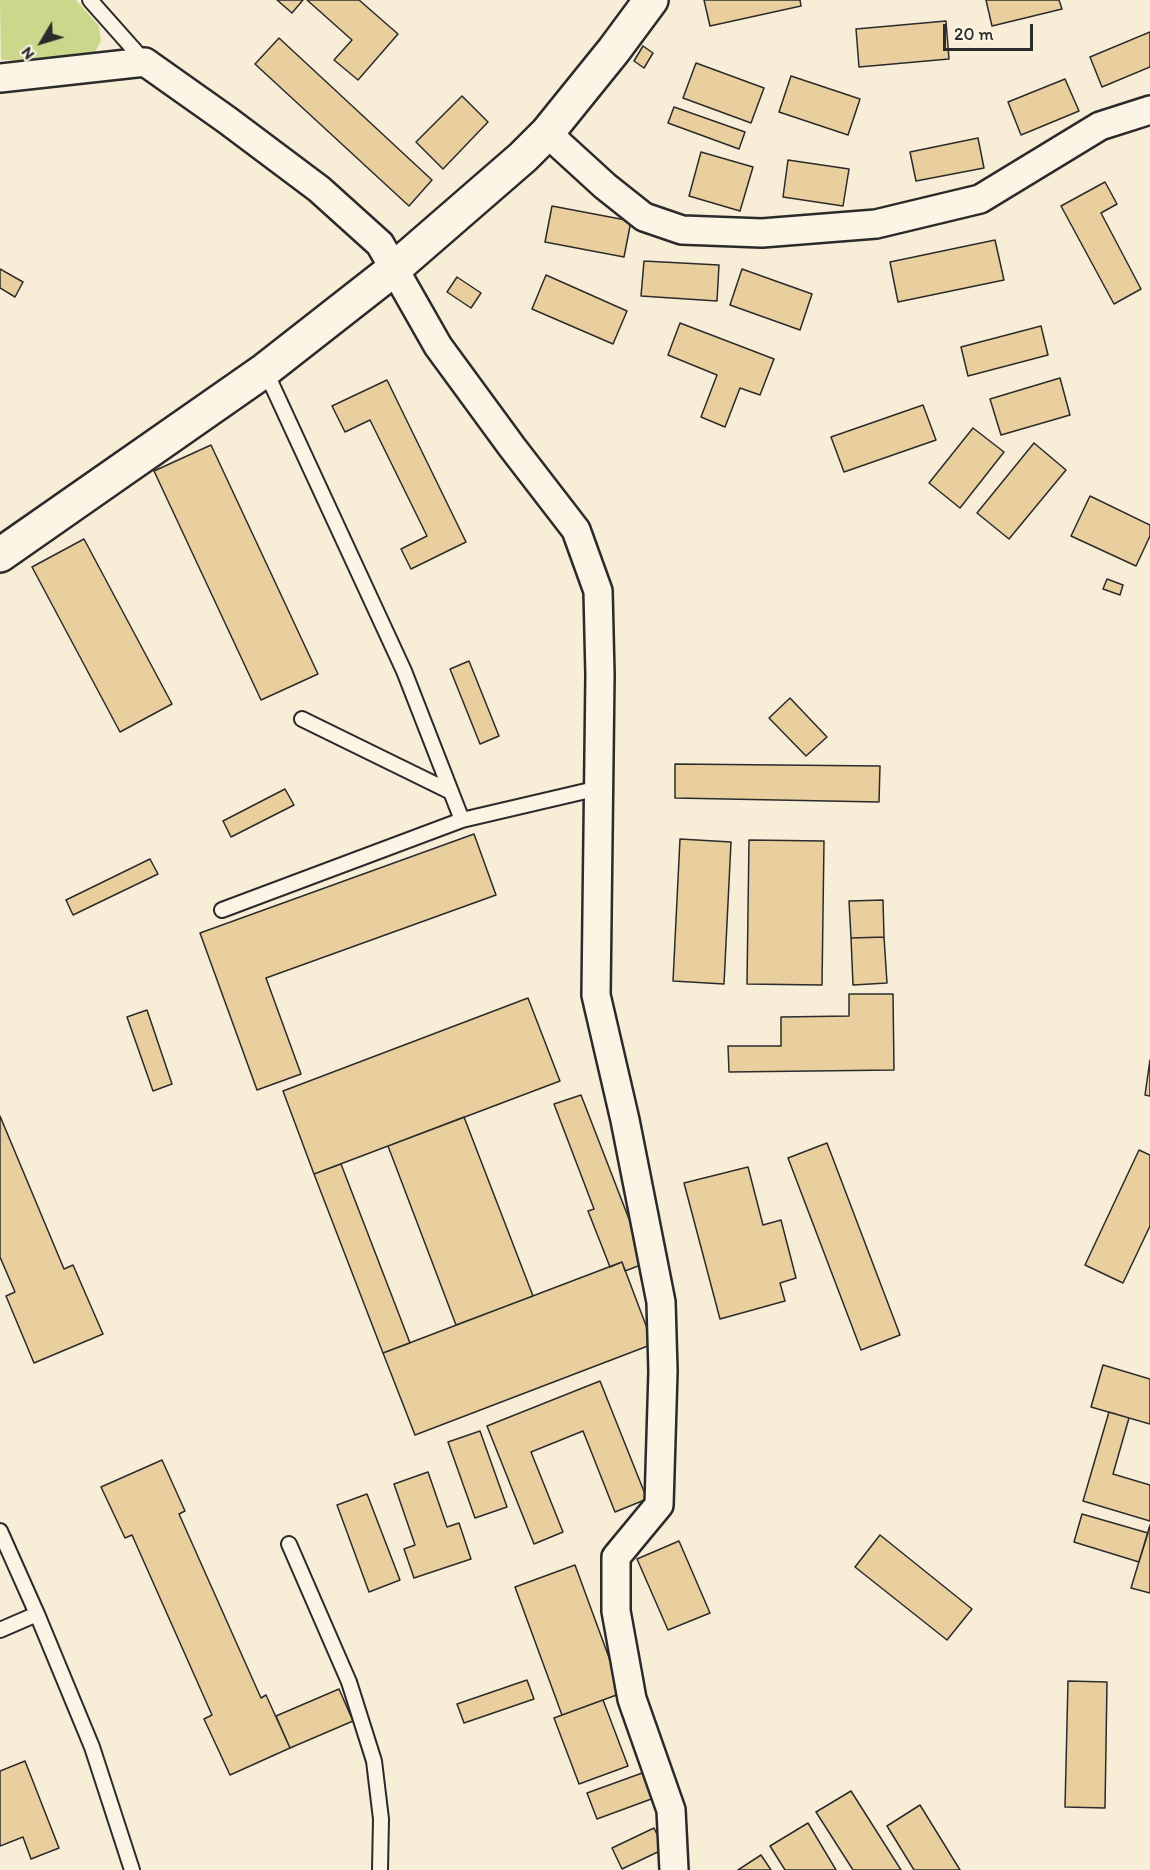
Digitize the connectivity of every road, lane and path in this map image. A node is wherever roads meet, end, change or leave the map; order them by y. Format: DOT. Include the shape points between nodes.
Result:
graph roads {
  1 [pos="90,0"];
  2 [pos="651,0"];
  3 [pos="145,62"];
  4 [pos="0,78"];
  5 [pos="1150,110"];
  6 [pos="547,133"];
  7 [pos="394,269"];
  8 [pos="266,370"];
  9 [pos="0,555"];
  10 [pos="302,719"];
  11 [pos="599,788"];
  12 [pos="451,792"];
  13 [pos="462,820"];
  14 [pos="222,910"];
  15 [pos="0,1532"];
  16 [pos="290,1544"];
  17 [pos="37,1614"];
  18 [pos="0,1630"];
  19 [pos="132,1870"];
  20 [pos="380,1870"];
  21 [pos="674,1870"];
  1 -- 3 [label="lane"];
  2 -- 6 [label="street"];
  3 -- 4 [label="street"];
  3 -- 7 [label="street" via="319,189 380,244"];
  5 -- 6 [label="street" via="1100,126 980,199 876,224 762,233 682,230 645,217"];
  6 -- 7 [label="street"];
  7 -- 8 [label="street"];
  7 -- 11 [label="street" via="438,346 576,530 598,591"];
  8 -- 9 [label="street"];
  8 -- 12 [label="lane" via="404,671"];
  10 -- 12 [label="lane"];
  11 -- 13 [label="lane"];
  11 -- 21 [label="street" via="596,995 661,1302 662,1348 659,1505 616,1557 616,1611 632,1699 671,1810"];
  12 -- 13 [label="lane"];
  13 -- 14 [label="lane"];
  15 -- 17 [label="lane"];
  16 -- 20 [label="lane" via="349,1682 374,1761 381,1819"];
  17 -- 18 [label="lane"];
  17 -- 19 [label="lane" via="92,1747"];
}
